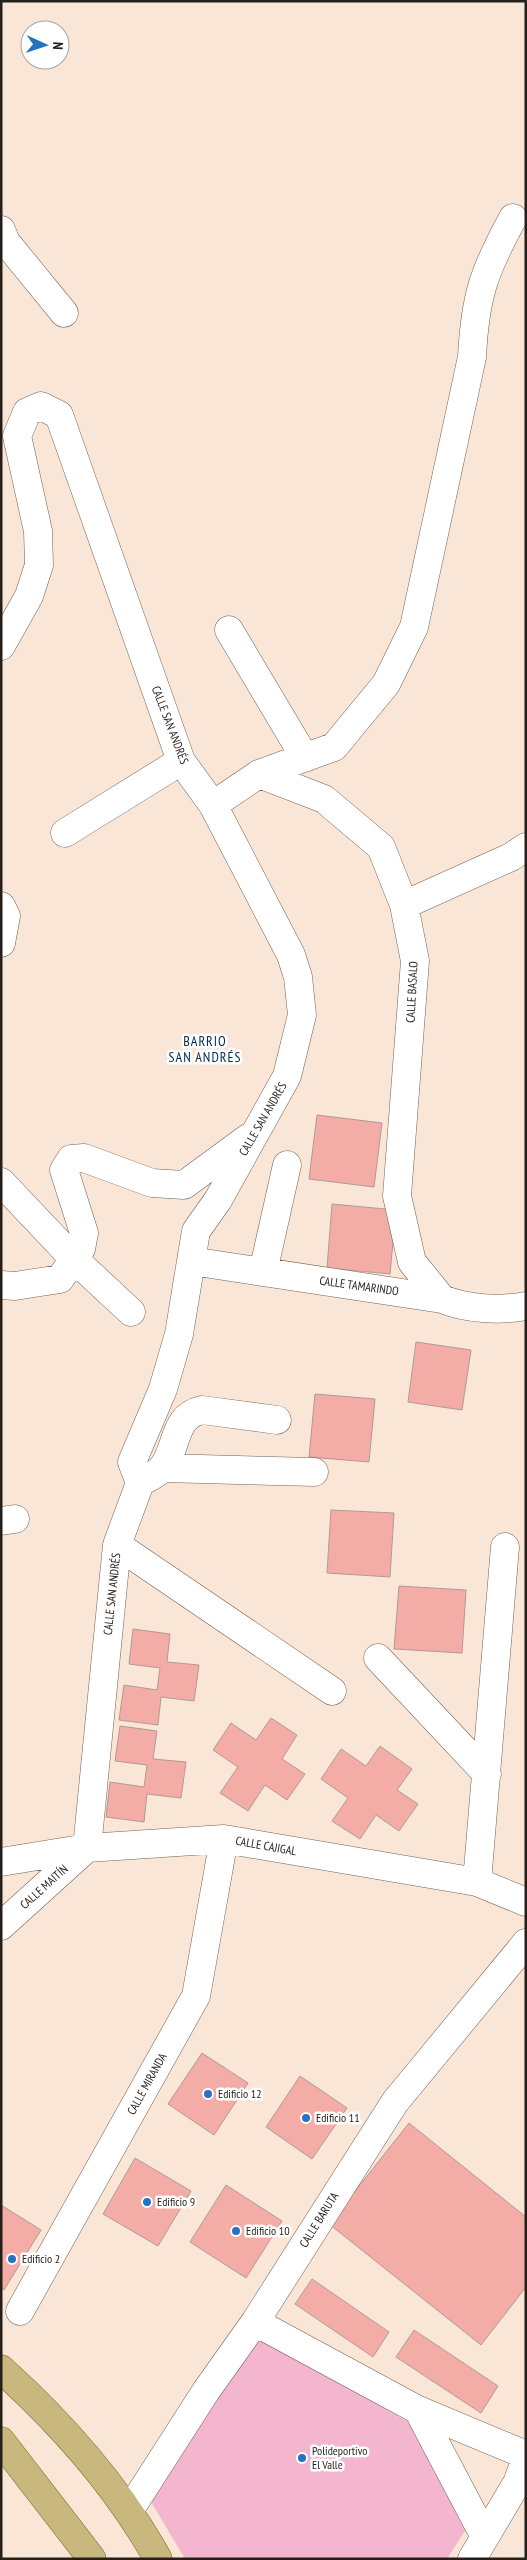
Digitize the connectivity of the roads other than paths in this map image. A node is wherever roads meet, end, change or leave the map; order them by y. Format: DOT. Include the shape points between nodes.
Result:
graph roads {
  1 [pos="513,218"];
  2 [pos="1,230"];
  3 [pos="64,313"];
  4 [pos="229,630"];
  5 [pos="1,646"];
  6 [pos="305,758"];
  7 [pos="181,761"];
  8 [pos="259,774"];
  9 [pos="213,805"];
  10 [pos="65,833"];
  11 [pos="526,847"];
  12 [pos="404,905"];
  13 [pos="1,906"];
  14 [pos="1,943"];
  15 [pos="254,1134"];
  16 [pos="287,1165"];
  17 [pos="1,1182"];
  18 [pos="74,1259"];
  19 [pos="191,1262"];
  20 [pos="263,1272"];
  21 [pos="1,1285"];
  22 [pos="442,1299"];
  23 [pos="526,1306"];
  24 [pos="130,1312"];
  25 [pos="278,1420"];
  26 [pos="163,1468"];
  27 [pos="314,1472"];
  28 [pos="140,1483"];
  29 [pos="117,1545"];
  30 [pos="505,1547"];
  31 [pos="378,1658"];
  32 [pos="332,1691"];
  33 [pos="487,1774"];
  34 [pos="224,1839"];
  35 [pos="87,1848"];
  36 [pos="1,1862"];
  37 [pos="477,1882"];
  38 [pos="526,1902"];
  39 [pos="1,1926"];
  40 [pos="526,1943"];
  41 [pos="20,2311"];
  42 [pos="255,2322"];
  43 [pos="1,2369"];
  44 [pos="418,2410"];
  45 [pos="1,2441"];
  46 [pos="526,2455"];
  47 [pos="526,2459"];
  48 [pos="129,2511"];
  49 [pos="478,2548"];
  50 [pos="92,2559"];
  51 [pos="158,2559"];
  1 -- 6 [label="street" via="489,262 478,297 472,357 414,627 386,684 334,747"];
  2 -- 3 [label="street" via="6,242"];
  4 -- 6 [label="street"];
  5 -- 7 [label="street, CALLE SAN ANDRÉS" via="29,596 39,564 38,531 17,436 27,412 41,406 58,414"];
  6 -- 8 [label="street"];
  7 -- 9 [label="street, CALLE SAN ANDRÉS"];
  7 -- 10 [label="street"];
  8 -- 9 [label="street"];
  8 -- 12 [label="street, CALLE BASALO" via="324,799 381,847"];
  9 -- 15 [label="street, CALLE SAN ANDRÉS" via="292,955 302,998 302,1015 287,1076"];
  11 -- 12 [label="street"];
  12 -- 22 [label="street, CALLE BASALO" via="415,961 397,1196 412,1262"];
  13 -- 14 [label="street" via="6,916"];
  15 -- 18 [label="street" via="184,1185 152,1184 84,1158 71,1159 64,1170 84,1233 81,1249"];
  15 -- 19 [label="street, CALLE SAN ANDRÉS" via="218,1200 196,1231"];
  16 -- 20 [label="street"];
  17 -- 18 [label="street"];
  18 -- 21 [label="street" via="60,1279"];
  18 -- 24 [label="street"];
  19 -- 20 [label="street, CALLE TAMARINDO"];
  19 -- 28 [label="street, CALLE SAN ANDRÉS" via="179,1334 163,1389 132,1462"];
  20 -- 22 [label="street, CALLE TAMARINDO"];
  22 -- 23 [label="street, CALLE TAMARINDO" via="459,1305"];
  25 -- 26 [label="street" via="202,1410 192,1412 184,1418"];
  26 -- 27 [label="street"];
  26 -- 28 [label="street"];
  28 -- 29 [label="street, CALLE SAN ANDRÉS"];
  29 -- 32 [label="street"];
  29 -- 35 [label="street, CALLE SAN ANDRÉS"];
  30 -- 33 [label="street"];
  31 -- 33 [label="street"];
  33 -- 37 [label="street"];
  34 -- 35 [label="street, CALLE CAJIGAL"];
  34 -- 37 [label="street, CALLE CAJIGAL"];
  34 -- 41 [label="street, CALLE MIRANDA" via="196,1996"];
  35 -- 36 [label="street, CALLE CAJIGAL"];
  35 -- 39 [label="street, CALLE MAITÍN"];
  37 -- 38 [label="street, CALLE CAJIGAL"];
  40 -- 42 [label="street, CALLE BARUTA" via="395,2102"];
  42 -- 44 [label="street"];
  42 -- 48 [label="street, CALLE BARUTA"];
  43 -- 48 [label="main road" via="46,2411"];
  44 -- 46 [label="street"];
  44 -- 49 [label="street"];
  45 -- 50 [label="main road"];
  47 -- 49 [label="street" via="516,2484"];
  48 -- 51 [label="main road"];
}
